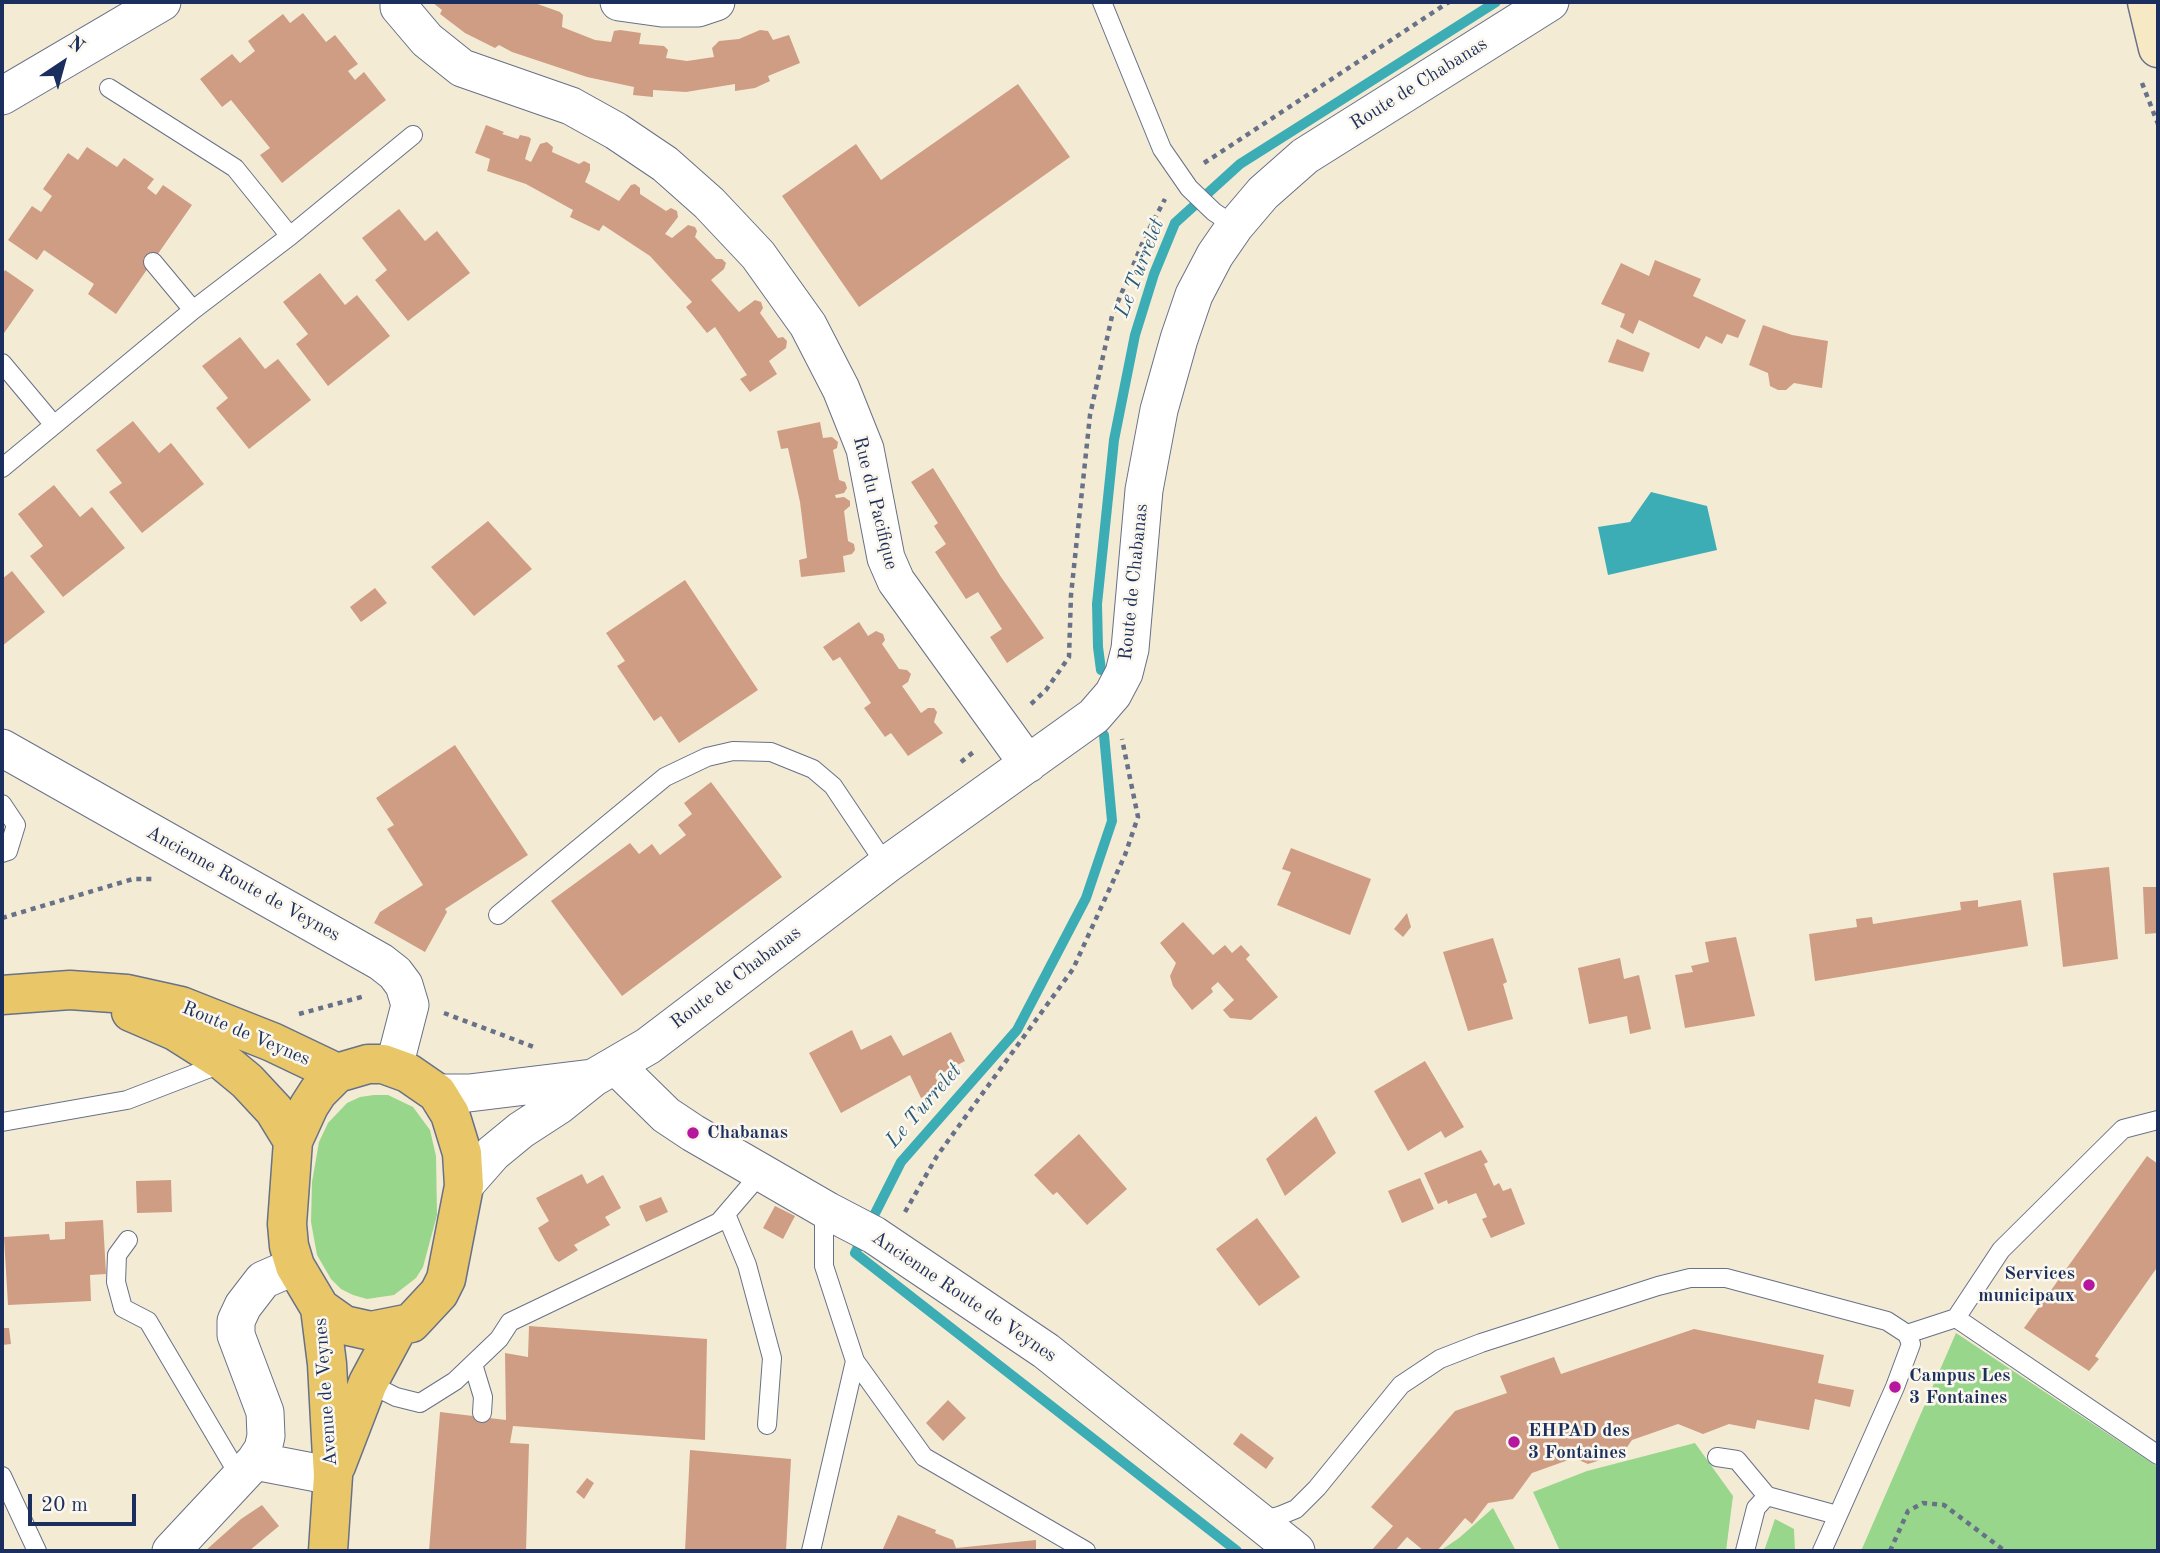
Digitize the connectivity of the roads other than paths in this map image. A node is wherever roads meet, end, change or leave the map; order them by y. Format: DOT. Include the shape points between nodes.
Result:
graph roads {
  1 [pos="162,2"];
  2 [pos="398,2"];
  3 [pos="619,2"];
  4 [pos="716,2"];
  5 [pos="1102,2"];
  6 [pos="1550,2"];
  7 [pos="2147,2"];
  8 [pos="2158,48"];
  9 [pos="109,88"];
  10 [pos="2,96"];
  11 [pos="413,135"];
  12 [pos="1224,219"];
  13 [pos="290,236"];
  14 [pos="153,262"];
  15 [pos="193,310"];
  16 [pos="2,363"];
  17 [pos="54,425"];
  18 [pos="2,468"];
  19 [pos="2,748"];
  20 [pos="1028,764"];
  21 [pos="2,804"];
  22 [pos="2,853"];
  23 [pos="886,865"];
  24 [pos="498,915"];
  25 [pos="2,995"];
  26 [pos="242,1046"];
  27 [pos="394,1067"];
  28 [pos="604,1072"];
  29 [pos="337,1073"];
  30 [pos="437,1093"];
  31 [pos="2158,1120"];
  32 [pos="2,1122"];
  33 [pos="293,1141"];
  34 [pos="761,1173"];
  35 [pos="464,1186"];
  36 [pos="726,1214"];
  37 [pos="861,1229"];
  38 [pos="128,1240"];
  39 [pos="295,1266"];
  40 [pos="320,1308"];
  41 [pos="1956,1318"];
  42 [pos="398,1327"];
  43 [pos="1907,1334"];
  44 [pos="855,1361"];
  45 [pos="473,1364"];
  46 [pos="368,1383"];
  47 [pos="482,1413"];
  48 [pos="767,1425"];
  49 [pos="2158,1455"];
  50 [pos="1717,1457"];
  51 [pos="248,1469"];
  52 [pos="2,1476"];
  53 [pos="332,1476"];
  54 [pos="1767,1496"];
  55 [pos="1837,1515"];
  56 [pos="1259,1521"];
  57 [pos="37,1551"];
  58 [pos="171,1551"];
  59 [pos="328,1551"];
  60 [pos="811,1551"];
  61 [pos="1087,1551"];
  62 [pos="1296,1551"];
  63 [pos="1745,1551"];
  64 [pos="1822,1551"];
  1 -- 10 [label="street"];
  2 -- 20 [label="street, Rue du Pacifique" via="427,40 462,68 570,106 665,164 758,254 808,326 841,389 865,449 886,558 895,581"];
  3 -- 4 [label="street" via="662,8 698,8"];
  5 -- 12 [label="lane" via="1162,149 1186,183"];
  6 -- 12 [label="street, Route de Chabanas" via="1305,156"];
  7 -- 8 [label="street"];
  9 -- 13 [label="lane" via="235,168"];
  11 -- 13 [label="lane"];
  12 -- 20 [label="street, Route de Chabanas" via="1215,255 1194,295 1179,339 1160,410 1144,490 1124,673 1113,694 1081,727"];
  13 -- 15 [label="lane"];
  14 -- 15 [label="lane"];
  15 -- 17 [label="lane"];
  16 -- 17 [label="lane"];
  17 -- 18 [label="lane"];
  19 -- 27 [label="street, Ancienne Route de Veynes" via="382,962 404,985 410,1005"];
  20 -- 23 [label="street, Route de Chabanas"];
  21 -- 22 [label="lane" via="16,825 8,850"];
  23 -- 24 [label="lane" via="833,786 813,769 771,752 733,751 707,757 665,777"];
  23 -- 28 [label="street, Route de Chabanas" via="648,1046"];
  25 -- 26 [label="main road, Route de Veynes" via="70,990 181,1006"];
  26 -- 29 [label="main road, Route de Veynes"];
  26 -- 32 [label="lane" via="127,1100"];
  26 -- 33 [label="main road, Route de Veynes" via="247,1081 274,1110"];
  27 -- 29 [label="main road" via="368,1064"];
  27 -- 30 [label="main road"];
  28 -- 30 [label="street, Route de Chabanas" via="469,1093"];
  28 -- 34 [label="street, Ancienne Route de Veynes"];
  28 -- 35 [label="street, Route de Chabanas" via="521,1130"];
  29 -- 33 [label="main road" via="318,1092"];
  30 -- 35 [label="main road" via="450,1114 462,1153"];
  31 -- 41 [label="lane" via="2123,1129 2001,1250"];
  33 -- 39 [label="main road" via="287,1224"];
  34 -- 36 [label="lane"];
  34 -- 37 [label="street, Ancienne Route de Veynes"];
  35 -- 42 [label="main road" via="446,1279 411,1323"];
  36 -- 45 [label="lane" via="719,1222 510,1322"];
  36 -- 48 [label="lane" via="747,1265 772,1358"];
  37 -- 44 [label="lane" via="824,1223 824,1266"];
  37 -- 56 [label="street, Ancienne Route de Veynes" via="1046,1351"];
  38 -- 51 [label="lane" via="117,1255 116,1282 123,1308 148,1321"];
  39 -- 40 [label="main road"];
  39 -- 51 [label="street" via="263,1280 236,1321 236,1335 265,1412 263,1449"];
  40 -- 42 [label="main road" via="344,1325 371,1331"];
  40 -- 53 [label="main road, Avenue de Veynes"];
  41 -- 43 [label="lane"];
  41 -- 49 [label="lane"];
  42 -- 46 [label="main road, Avenue de Veynes"];
  43 -- 55 [label="lane" via="1911,1344 1905,1361"];
  43 -- 56 [label="lane" via="1887,1321 1726,1278 1690,1278 1658,1286 1440,1359 1401,1385 1296,1508"];
  44 -- 60 [label="lane"];
  44 -- 61 [label="lane" via="924,1457"];
  45 -- 46 [label="lane" via="420,1403"];
  45 -- 47 [label="lane" via="483,1397"];
  46 -- 53 [label="main road, Avenue de Veynes"];
  50 -- 54 [label="lane" via="1737,1460"];
  51 -- 53 [label="street"];
  51 -- 58 [label="street"];
  52 -- 57 [label="lane"];
  53 -- 59 [label="main road, Avenue de Veynes"];
  54 -- 55 [label="lane"];
  54 -- 63 [label="lane" via="1756,1508"];
  55 -- 64 [label="lane"];
  56 -- 62 [label="street, Ancienne Route de Veynes"];
}
